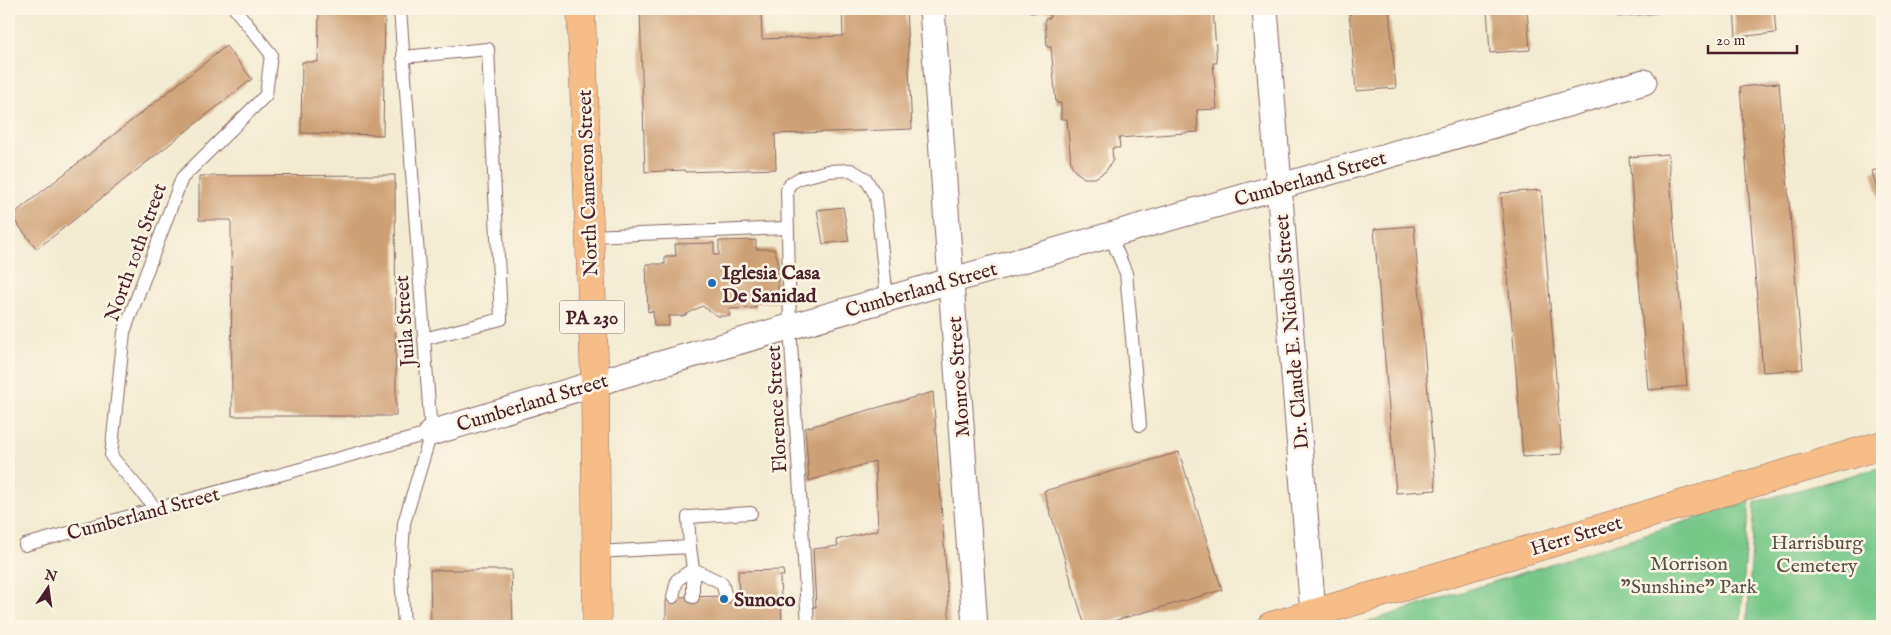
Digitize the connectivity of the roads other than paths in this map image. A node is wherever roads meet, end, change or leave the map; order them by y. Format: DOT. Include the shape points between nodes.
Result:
graph roads {
  1 [pos="235,9"];
  2 [pos="400,9"];
  3 [pos="581,9"];
  4 [pos="934,9"];
  5 [pos="1265,9"];
  6 [pos="403,56"];
  7 [pos="1644,82"];
  8 [pos="1280,186"];
  9 [pos="787,228"];
  10 [pos="1110,235"];
  11 [pos="589,236"];
  12 [pos="951,280"];
  13 [pos="887,299"];
  14 [pos="790,326"];
  15 [pos="424,339"];
  16 [pos="595,383"];
  17 [pos="1140,425"];
  18 [pos="431,433"];
  19 [pos="1882,445"];
  20 [pos="156,509"];
  21 [pos="751,513"];
  22 [pos="25,545"];
  23 [pos="690,547"];
  24 [pos="596,552"];
  25 [pos="693,569"];
  26 [pos="673,597"];
  27 [pos="693,597"];
  28 [pos="726,597"];
  29 [pos="1314,620"];
  30 [pos="404,626"];
  31 [pos="597,626"];
  32 [pos="808,626"];
  33 [pos="975,626"];
  34 [pos="1271,626"];
  1 -- 20 [label="lane, North 10th Street" via="271,54 266,95 182,178 124,332 111,456"];
  2 -- 6 [label="lane, Juila Street"];
  3 -- 11 [label="main road, North Cameron Street / PA 230"];
  4 -- 12 [label="street, Monroe Street"];
  5 -- 8 [label="street, Dr. Claude E. Nichols Street"];
  6 -- 15 [label="lane, Juila Street"];
  6 -- 15 [label="lane" via="488,49 501,319"];
  7 -- 8 [label="street, Cumberland Street"];
  8 -- 10 [label="street, Cumberland Street"];
  8 -- 29 [label="street, Dr. Claude E. Nichols Street"];
  9 -- 11 [label="lane"];
  9 -- 13 [label="lane, Florence Street" via="787,189 791,183 828,171 851,170 866,179 876,196"];
  9 -- 14 [label="lane, Florence Street"];
  10 -- 12 [label="street, Cumberland Street"];
  10 -- 17 [label="lane" via="1126,273"];
  11 -- 16 [label="main road, North Cameron Street / PA 230"];
  12 -- 13 [label="street, Cumberland Street"];
  12 -- 33 [label="street, Monroe Street"];
  13 -- 14 [label="street, Cumberland Street"];
  14 -- 16 [label="street, Cumberland Street"];
  14 -- 32 [label="lane, Florence Street"];
  15 -- 18 [label="lane, Juila Street"];
  16 -- 18 [label="street, Cumberland Street"];
  16 -- 24 [label="main road, North Cameron Street / PA 230"];
  18 -- 20 [label="lane, Cumberland Street"];
  18 -- 30 [label="lane, Juila Street" via="404,523 401,574"];
  19 -- 29 [label="main road, Herr Street"];
  20 -- 22 [label="lane, Cumberland Street"];
  21 -- 23 [label="lane" via="688,517"];
  23 -- 24 [label="lane"];
  23 -- 25 [label="lane"];
  24 -- 31 [label="main road, North Cameron Street / PA 230"];
  25 -- 26 [label="lane" via="676,580"];
  25 -- 27 [label="lane"];
  25 -- 28 [label="lane" via="722,583"];
  29 -- 34 [label="main road, Herr Street"];
}
